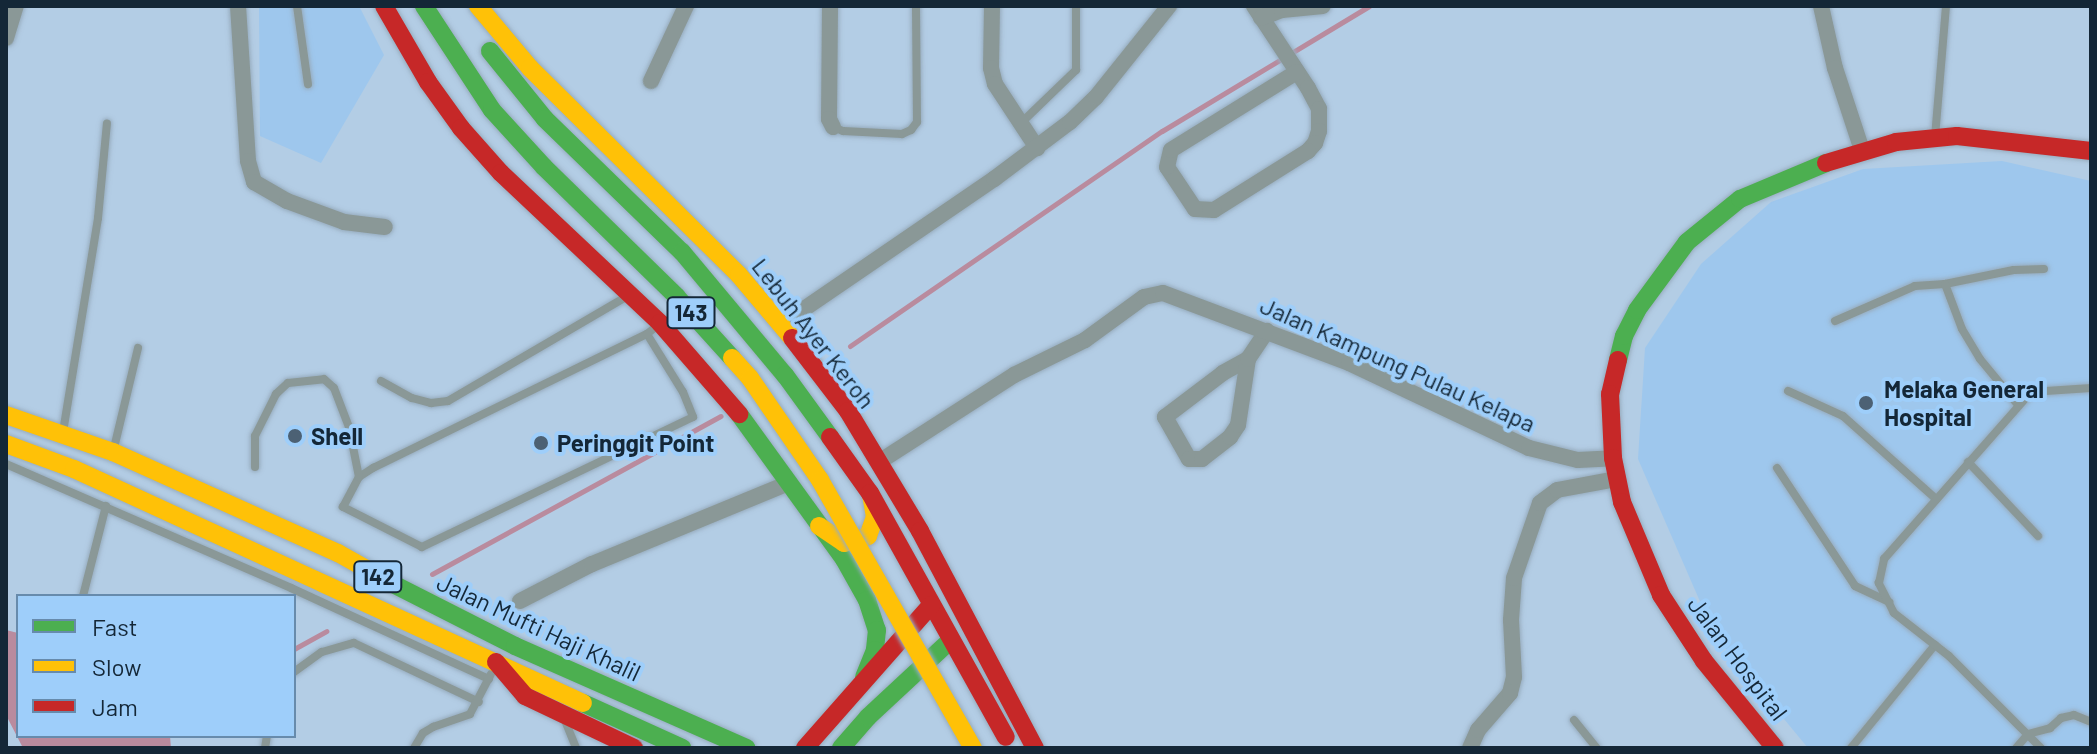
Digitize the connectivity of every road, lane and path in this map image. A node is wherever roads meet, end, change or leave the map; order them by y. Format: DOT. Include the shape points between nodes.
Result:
graph roads {
  1 [pos="16,6"];
  2 [pos="238,6"];
  3 [pos="297,6"];
  4 [pos="384,6"];
  5 [pos="424,6"];
  6 [pos="461,6"];
  7 [pos="478,6"];
  8 [pos="686,6"];
  9 [pos="830,6"];
  10 [pos="916,6"];
  11 [pos="992,6"];
  12 [pos="1076,6"];
  13 [pos="1169,6"];
  14 [pos="1323,6"];
  15 [pos="1821,6"];
  16 [pos="1946,6"];
  17 [pos="1258,12"];
  18 [pos="6,38"];
  19 [pos="1295,70"];
  20 [pos="651,81"];
  21 [pos="308,84"];
  22 [pos="107,123"];
  23 [pos="1020,124"];
  24 [pos="833,127"];
  25 [pos="1934,138"];
  26 [pos="1037,148"];
  27 [pos="1862,150"];
  28 [pos="2091,151"];
  29 [pos="385,227"];
  30 [pos="2044,269"];
  31 [pos="1945,284"];
  32 [pos="630,294"];
  33 [pos="1835,321"];
  34 [pos="782,324"];
  35 [pos="653,329"];
  36 [pos="1267,331"];
  37 [pos="138,348"];
  38 [pos="1248,359"];
  39 [pos="381,381"];
  40 [pos="2091,388"];
  41 [pos="1788,391"];
  42 [pos="2018,405"];
  43 [pos="6,415"];
  44 [pos="62,432"];
  45 [pos="6,444"];
  46 [pos="113,452"];
  47 [pos="1613,458"];
  48 [pos="879,462"];
  49 [pos="1968,462"];
  50 [pos="6,464"];
  51 [pos="255,467"];
  52 [pos="1777,468"];
  53 [pos="359,477"];
  54 [pos="1617,479"];
  55 [pos="789,483"];
  56 [pos="870,493"];
  57 [pos="1936,499"];
  58 [pos="106,506"];
  59 [pos="819,526"];
  60 [pos="2038,536"];
  61 [pos="84,594"];
  62 [pos="520,601"];
  63 [pos="1889,602"];
  64 [pos="931,605"];
  65 [pos="951,640"];
  66 [pos="1935,645"];
  67 [pos="493,670"];
  68 [pos="296,671"];
  69 [pos="864,677"];
  70 [pos="479,702"];
  71 [pos="564,716"];
  72 [pos="1574,720"];
  73 [pos="2091,722"];
  74 [pos="2028,734"];
  75 [pos="414,748"];
  76 [pos="576,748"];
  77 [pos="634,748"];
  78 [pos="682,748"];
  79 [pos="746,748"];
  80 [pos="805,748"];
  81 [pos="841,748"];
  82 [pos="973,748"];
  83 [pos="1013,748"];
  84 [pos="1035,748"];
  85 [pos="1470,748"];
  86 [pos="1597,748"];
  87 [pos="1775,748"];
  88 [pos="1851,748"];
  89 [pos="2016,748"];
  90 [pos="2041,748"];
  1 -- 18 [label="street"];
  2 -- 29 [label="street" via="248,161 254,182 344,222"];
  3 -- 21 [label="lane"];
  4 -- 32 [label="main road" via="461,128 501,173"];
  5 -- 82 [label="main road, 143, bridge" via="492,110 750,378 820,480"];
  6 -- 56 [label="main road" via="496,61 545,119 682,252 737,315"];
  7 -- 34 [label="main road, Lebuh Ayer Keroh / 143" via="530,68"];
  8 -- 20 [label="street"];
  9 -- 24 [label="street"];
  10 -- 24 [label="lane" via="917,122 902,134"];
  11 -- 23 [label="street" via="991,68"];
  12 -- 23 [label="lane" via="1076,70"];
  13 -- 26 [label="street" via="1096,97"];
  14 -- 17 [label="street"];
  15 -- 27 [label="street"];
  16 -- 25 [label="lane"];
  17 -- 19 [label="street"];
  19 -- 19 [label="street" via="1171,150 1167,167 1195,209 1214,210 1315,143 1319,109"];
  22 -- 44 [label="lane" via="98,218"];
  23 -- 26 [label="street"];
  25 -- 27 [label="main road, Jalan Hospital"];
  25 -- 28 [label="main road, Jalan Hospital" via="1972,137"];
  26 -- 34 [label="street"];
  27 -- 47 [label="main road, Jalan Hospital" via="1740,199 1678,253 1624,336 1610,394"];
  30 -- 31 [label="lane"];
  31 -- 33 [label="lane" via="1915,286"];
  31 -- 42 [label="lane" via="1980,359"];
  32 -- 35 [label="main road"];
  32 -- 39 [label="lane" via="448,401 412,398"];
  34 -- 48 [label="main road, Lebuh Ayer Keroh / 143"];
  35 -- 53 [label="lane"];
  35 -- 53 [label="lane" via="693,417 422,547 343,507"];
  35 -- 55 [label="main road" via="738,413"];
  36 -- 38 [label="street"];
  36 -- 47 [label="street, Jalan Kampung Pulau Kelapa" via="1349,363 1529,448 1578,460"];
  36 -- 48 [label="street, Jalan Kampung Pulau Kelapa" via="1182,298 1163,293 1144,297 1085,340 1014,375"];
  37 -- 46 [label="lane"];
  38 -- 38 [label="street" via="1165,417 1189,459 1202,459 1238,425"];
  40 -- 42 [label="lane" via="2031,392"];
  41 -- 57 [label="lane" via="1843,416"];
  42 -- 49 [label="lane"];
  43 -- 44 [label="main road, Jalan Mufti Haji Khalil / 142"];
  44 -- 46 [label="main road, Jalan Mufti Haji Khalil / 142"];
  45 -- 67 [label="main road, Jalan Mufti Haji Khalil / 142" via="74,469"];
  46 -- 79 [label="main road, Jalan Mufti Haji Khalil / 142" via="338,553 515,646"];
  47 -- 54 [label="main road, Jalan Hospital"];
  48 -- 84 [label="main road, Lebuh Ayer Keroh / 143"];
  49 -- 57 [label="lane"];
  49 -- 60 [label="lane"];
  50 -- 58 [label="lane"];
  51 -- 53 [label="lane" via="255,436 276,394 288,383 324,379 334,388 349,427"];
  52 -- 63 [label="lane" via="1855,586"];
  54 -- 85 [label="street" via="1557,490 1540,503 1514,578 1510,693 1478,730"];
  54 -- 87 [label="main road, Jalan Hospital" via="1661,595 1704,661"];
  55 -- 59 [label="main road"];
  55 -- 62 [label="street" via="603,559"];
  56 -- 59 [label="main road" via="875,517 868,536 844,543"];
  56 -- 64 [label="main road"];
  57 -- 63 [label="lane" via="1884,559 1879,583"];
  58 -- 61 [label="lane"];
  58 -- 67 [label="lane"];
  59 -- 69 [label="main road" via="867,600 877,630"];
  63 -- 66 [label="lane" via="1894,613"];
  64 -- 65 [label="main road"];
  64 -- 69 [label="main road"];
  65 -- 81 [label="main road"];
  65 -- 83 [label="main road"];
  66 -- 74 [label="lane"];
  66 -- 88 [label="lane"];
  67 -- 70 [label="lane"];
  67 -- 71 [label="main road, Jalan Mufti Haji Khalil / 142" via="525,696"];
  67 -- 78 [label="main road, 142" via="529,677"];
  68 -- 70 [label="lane" via="322,652 354,643"];
  69 -- 80 [label="main road"];
  70 -- 75 [label="lane" via="470,714 423,733"];
  71 -- 76 [label="lane"];
  71 -- 77 [label="main road, Jalan Mufti Haji Khalil / 142"];
  72 -- 86 [label="lane"];
  73 -- 74 [label="lane" via="2074,715"];
  74 -- 89 [label="lane"];
  74 -- 90 [label="lane"];
}
